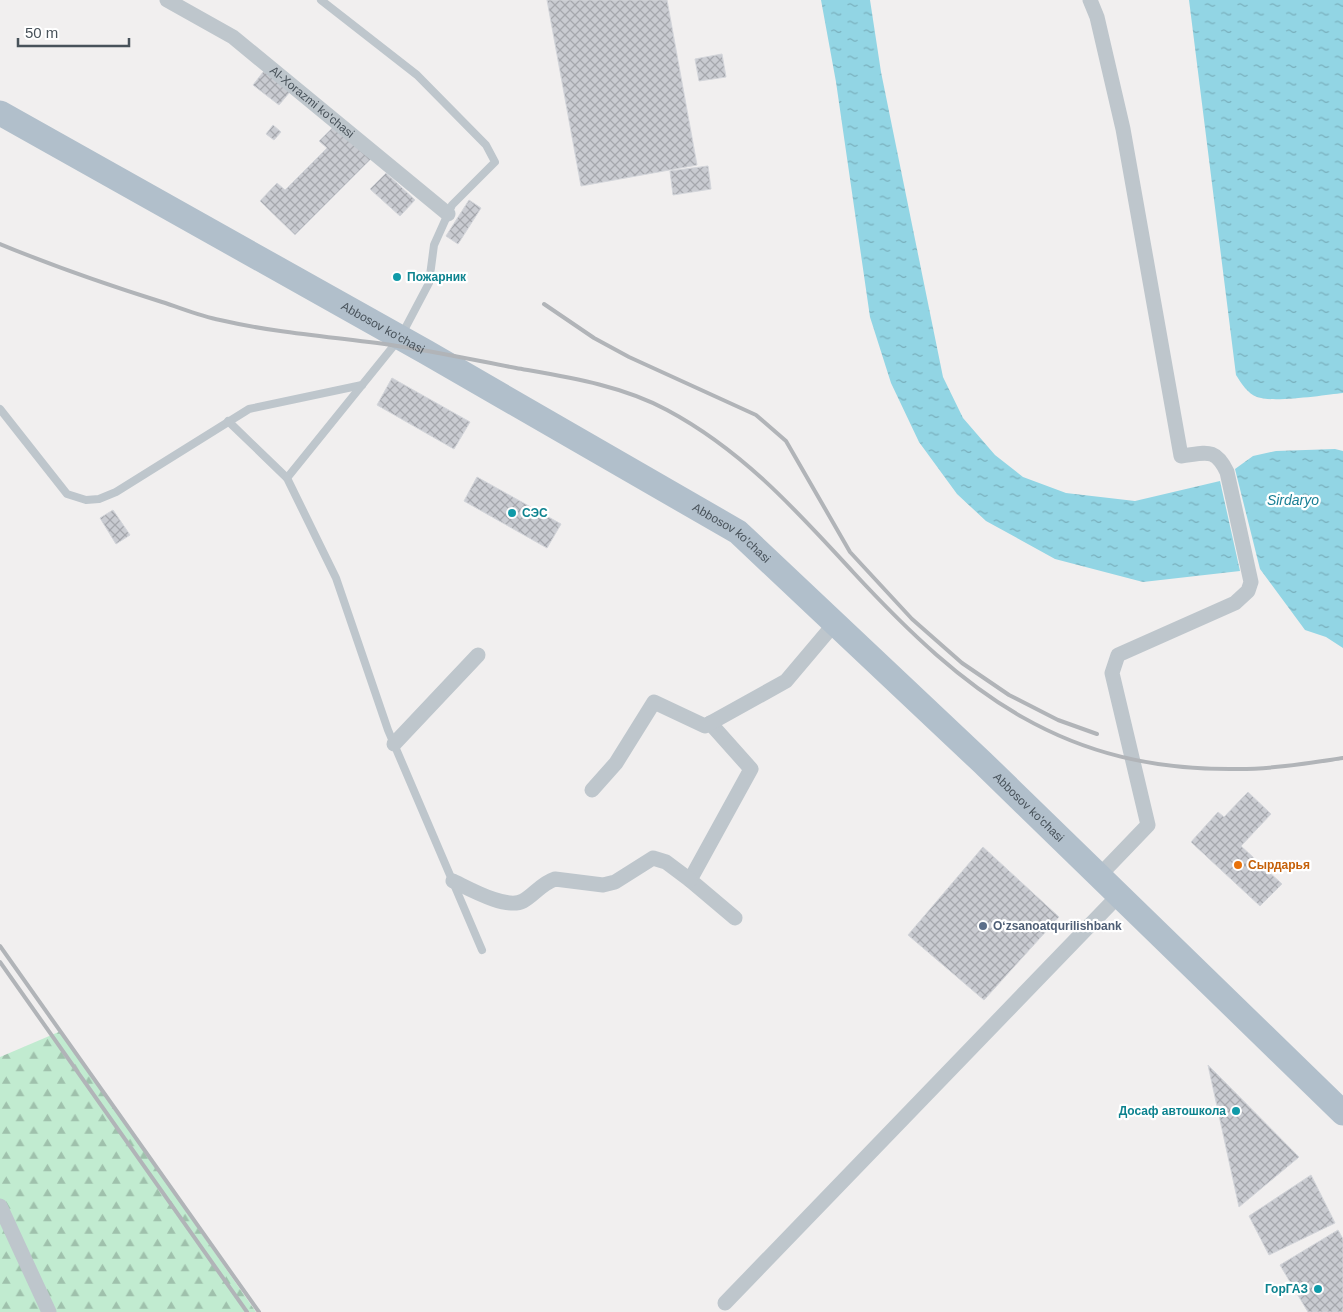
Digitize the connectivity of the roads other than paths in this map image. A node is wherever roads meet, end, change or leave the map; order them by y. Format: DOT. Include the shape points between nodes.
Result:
graph roads {
  1 [pos="167,0"];
  2 [pos="321,0"];
  3 [pos="1090,0"];
  4 [pos="0,112"];
  5 [pos="448,214"];
  6 [pos="400,338"];
  7 [pos="362,385"];
  8 [pos="0,409"];
  9 [pos="228,421"];
  10 [pos="287,478"];
  11 [pos="835,623"];
  12 [pos="478,655"];
  13 [pos="710,723"];
  14 [pos="394,744"];
  15 [pos="592,790"];
  16 [pos="1099,876"];
  17 [pos="690,880"];
  18 [pos="453,881"];
  19 [pos="1118,895"];
  20 [pos="735,918"];
  21 [pos="482,950"];
  22 [pos="1343,1113"];
  23 [pos="0,1206"];
  24 [pos="725,1308"];
  25 [pos="50,1312"];
  1 -- 5 [label="street, Al-Xorazmi ko'chasi" via="233,37"];
  2 -- 5 [label="lane" via="417,75 486,144 495,162 452,205"];
  3 -- 16 [label="street" via="1097,17 1123,129 1181,456 1210,452 1220,458 1227,472 1251,582 1248,591 1235,603 1118,655 1112,673 1148,825"];
  4 -- 6 [label="main road, Abbosov ko'chasi"];
  5 -- 6 [label="lane" via="434,245 429,283"];
  6 -- 7 [label="lane"];
  6 -- 11 [label="main road, Abbosov ko'chasi" via="738,532"];
  7 -- 9 [label="lane" via="249,409"];
  7 -- 10 [label="lane"];
  8 -- 9 [label="lane" via="67,494 86,500 116,492"];
  9 -- 10 [label="lane"];
  10 -- 14 [label="lane" via="336,578"];
  11 -- 13 [label="street" via="786,681"];
  11 -- 16 [label="main road, Abbosov ko'chasi"];
  12 -- 14 [label="street"];
  13 -- 15 [label="street" via="705,726 654,702 616,763"];
  13 -- 17 [label="street" via="751,769"];
  14 -- 18 [label="lane"];
  16 -- 19 [label="main road, Abbosov ko'chasi"];
  17 -- 18 [label="street" via="666,862 653,858 615,882 603,885 555,879 514,903 486,896"];
  17 -- 20 [label="street"];
  18 -- 21 [label="lane"];
  19 -- 22 [label="main road, Abbosov ko'chasi"];
  19 -- 24 [label="street"];
  23 -- 25 [label="street"];
}
